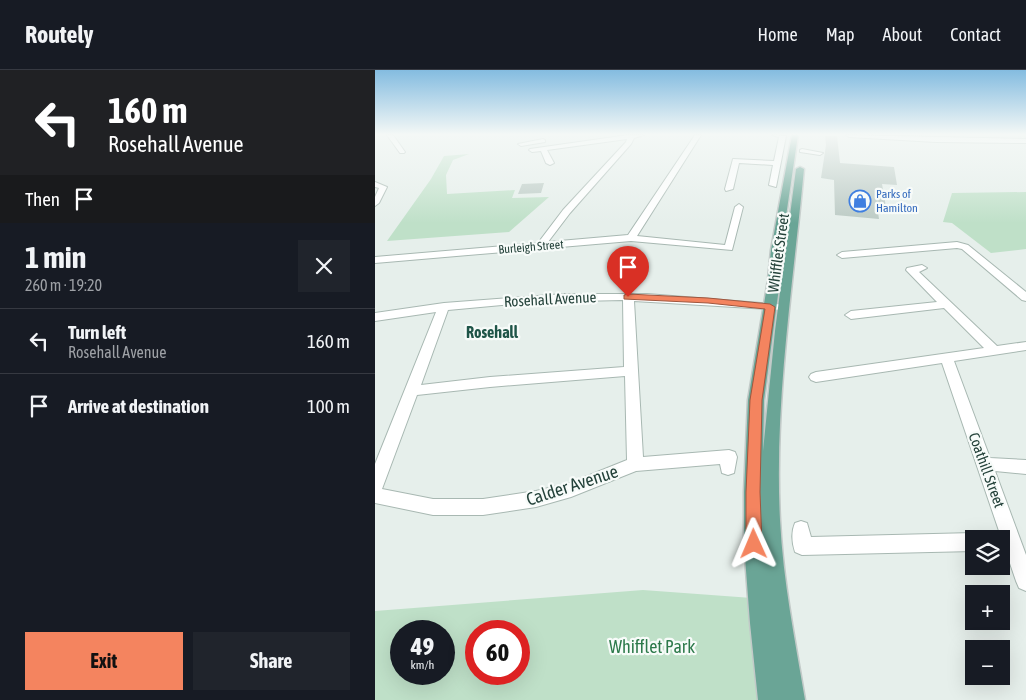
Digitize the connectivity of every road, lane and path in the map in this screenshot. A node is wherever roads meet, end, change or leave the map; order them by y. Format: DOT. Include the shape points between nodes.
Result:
graph roads {
  1 [pos="610,164"];
  2 [pos="679,164"];
  3 [pos="735,164"];
  4 [pos="777,164"];
  5 [pos="790,164"];
  6 [pos="800,164"];
  7 [pos="375,184"];
  8 [pos="773,185"];
  9 [pos="729,189"];
  10 [pos="375,203"];
  11 [pos="739,208"];
  12 [pos="631,238"];
  13 [pos="867,242"];
  14 [pos="541,246"];
  15 [pos="876,253"];
  16 [pos="842,255"];
  17 [pos="375,260"];
  18 [pos="922,268"];
  19 [pos="628,297"];
  20 [pos="1026,298"];
  21 [pos="947,304"];
  22 [pos="444,306"];
  23 [pos="778,307"];
  24 [pos="851,315"];
  25 [pos="375,317"];
  26 [pos="1026,346"];
  27 [pos="993,350"];
  28 [pos="947,358"];
  29 [pos="631,371"];
  30 [pos="816,377"];
  31 [pos="410,391"];
  32 [pos="635,464"];
  33 [pos="986,464"];
  34 [pos="1026,467"];
  35 [pos="728,468"];
  36 [pos="375,485"];
  37 [pos="375,495"];
  38 [pos="801,529"];
  39 [pos="1004,530"];
  40 [pos="965,542"];
  41 [pos="1010,548"];
  42 [pos="1026,581"];
  43 [pos="771,700"];
  44 [pos="792,700"];
  1 -- 14 [label="street"];
  2 -- 12 [label="street"];
  3 -- 9 [label="street"];
  4 -- 8 [label="street"];
  5 -- 23 [label="main road, Whifflet Street" via="777,250"];
  6 -- 23 [label="main road, Whifflet Street"];
  7 -- 10 [label="street" via="383,187"];
  11 -- 12 [label="street, Burleigh Street" via="729,248"];
  12 -- 14 [label="street, Burleigh Street"];
  13 -- 15 [label="street"];
  14 -- 17 [label="street, Burleigh Street"];
  15 -- 16 [label="street"];
  15 -- 20 [label="street" via="957,245 965,247"];
  18 -- 21 [label="street" via="911,270"];
  19 -- 22 [label="street, Rosehall Avenue" via="565,297"];
  19 -- 23 [label="street, Rosehall Avenue"];
  19 -- 29 [label="street"];
  21 -- 24 [label="street"];
  21 -- 27 [label="street"];
  22 -- 25 [label="street, Rosehall Avenue"];
  22 -- 31 [label="street"];
  23 -- 43 [label="main road, Whifflet Street" via="756,400 753,492 754,544"];
  23 -- 44 [label="main road, Whifflet Street" via="770,494 781,632"];
  26 -- 27 [label="street"];
  27 -- 28 [label="street"];
  28 -- 30 [label="street"];
  28 -- 33 [label="street, Coathill Street"];
  29 -- 31 [label="street"];
  29 -- 32 [label="street"];
  31 -- 36 [label="street"];
  32 -- 35 [label="street, Calder Avenue" via="729,457"];
  32 -- 37 [label="street, Calder Avenue" via="571,490 483,507 433,507"];
  33 -- 34 [label="street"];
  33 -- 39 [label="street, Coathill Street"];
  38 -- 40 [label="street" via="803,546"];
  41 -- 42 [label="street, Coathill Street"];
}
